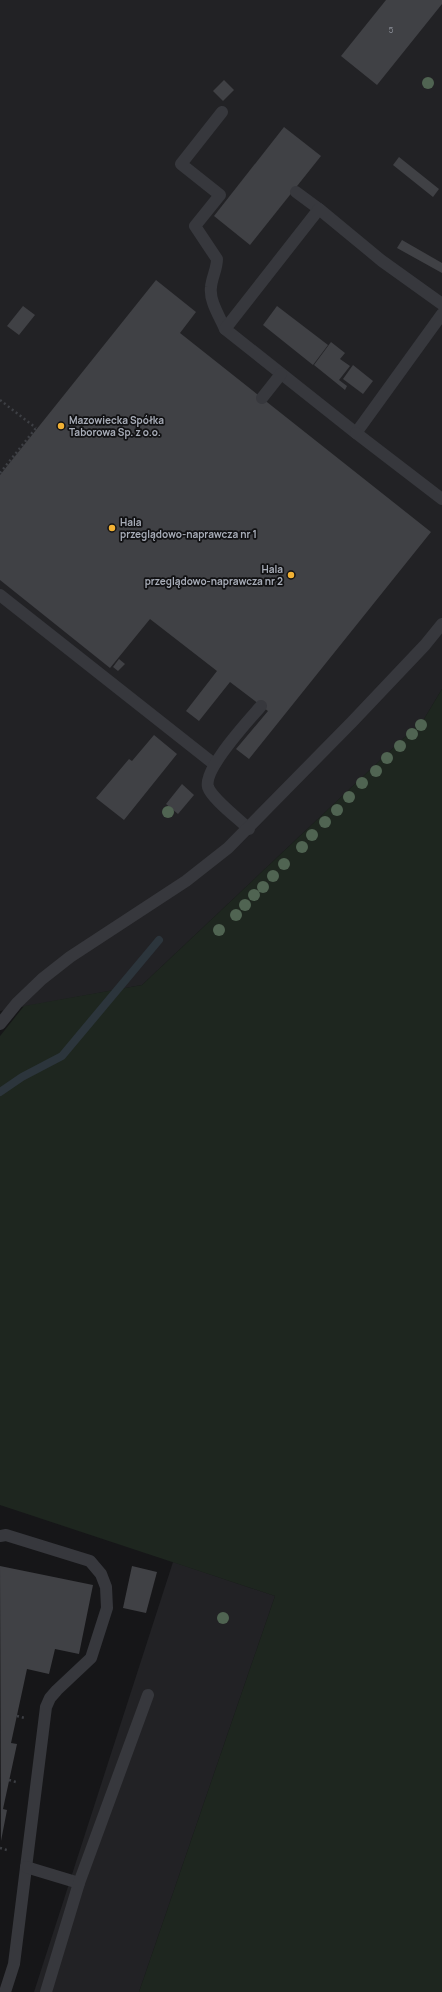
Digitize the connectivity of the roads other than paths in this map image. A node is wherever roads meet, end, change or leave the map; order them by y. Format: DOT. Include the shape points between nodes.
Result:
graph roads {
  1 [pos="222,112"];
  2 [pos="296,192"];
  3 [pos="319,209"];
  4 [pos="442,304"];
  5 [pos="442,314"];
  6 [pos="225,330"];
  7 [pos="281,374"];
  8 [pos="262,398"];
  9 [pos="356,433"];
  10 [pos="442,499"];
  11 [pos="0,595"];
  12 [pos="442,624"];
  13 [pos="261,706"];
  14 [pos="214,764"];
  15 [pos="249,829"];
  16 [pos="0,1024"];
  17 [pos="0,1536"];
  18 [pos="148,1695"];
  19 [pos="26,1867"];
  20 [pos="79,1883"];
  21 [pos="5,1992"];
  22 [pos="46,1992"];
  1 -- 6 [label="lane" via="180,164 220,195 195,226 217,259 210,288"];
  2 -- 3 [label="lane"];
  3 -- 4 [label="lane" via="382,261"];
  3 -- 6 [label="lane"];
  5 -- 9 [label="lane"];
  6 -- 7 [label="lane"];
  7 -- 8 [label="lane"];
  7 -- 9 [label="lane"];
  9 -- 10 [label="lane"];
  11 -- 14 [label="lane"];
  12 -- 15 [label="lane" via="415,656"];
  13 -- 14 [label="lane"];
  14 -- 15 [label="lane" via="208,782 210,790"];
  15 -- 16 [label="lane" via="186,881 70,957 42,979"];
  17 -- 19 [label="lane" via="6,1535 90,1561 101,1574 106,1587 108,1608 91,1658 54,1694 46,1707"];
  18 -- 20 [label="lane"];
  19 -- 20 [label="lane"];
  19 -- 21 [label="lane" via="14,1964"];
  20 -- 22 [label="lane"];
}
